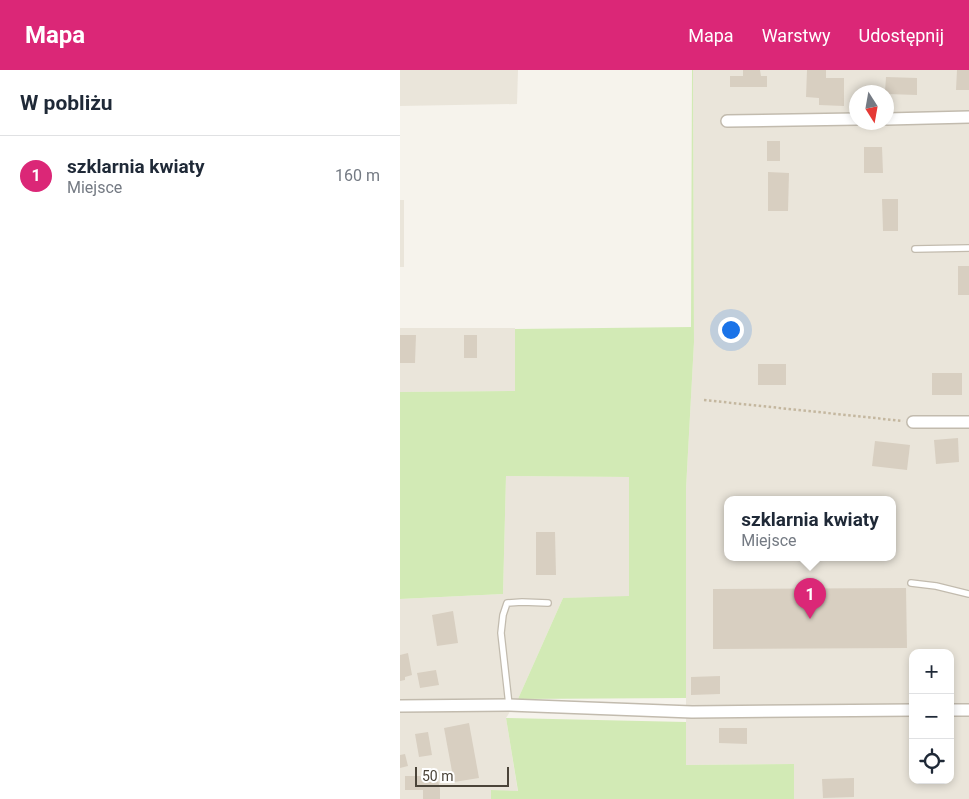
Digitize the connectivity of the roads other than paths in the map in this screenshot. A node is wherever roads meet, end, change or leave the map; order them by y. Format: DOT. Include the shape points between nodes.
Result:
graph roads {
  1 [pos="969,118"];
  2 [pos="849,119"];
  3 [pos="894,119"];
  4 [pos="726,121"];
  5 [pos="969,248"];
  6 [pos="915,249"];
  7 [pos="913,422"];
  8 [pos="969,422"];
  9 [pos="911,583"];
  10 [pos="969,594"];
  11 [pos="548,603"];
  12 [pos="509,705"];
  13 [pos="400,706"];
  14 [pos="909,710"];
  15 [pos="954,710"];
  16 [pos="969,710"];
  1 -- 3 [label="street"];
  2 -- 4 [label="street"];
  5 -- 6 [label="lane"];
  7 -- 8 [label="street"];
  9 -- 10 [label="lane"];
  11 -- 12 [label="lane" via="508,604 503,615 501,633"];
  12 -- 13 [label="street"];
  12 -- 14 [label="street" via="692,712"];
  15 -- 16 [label="street"];
}
